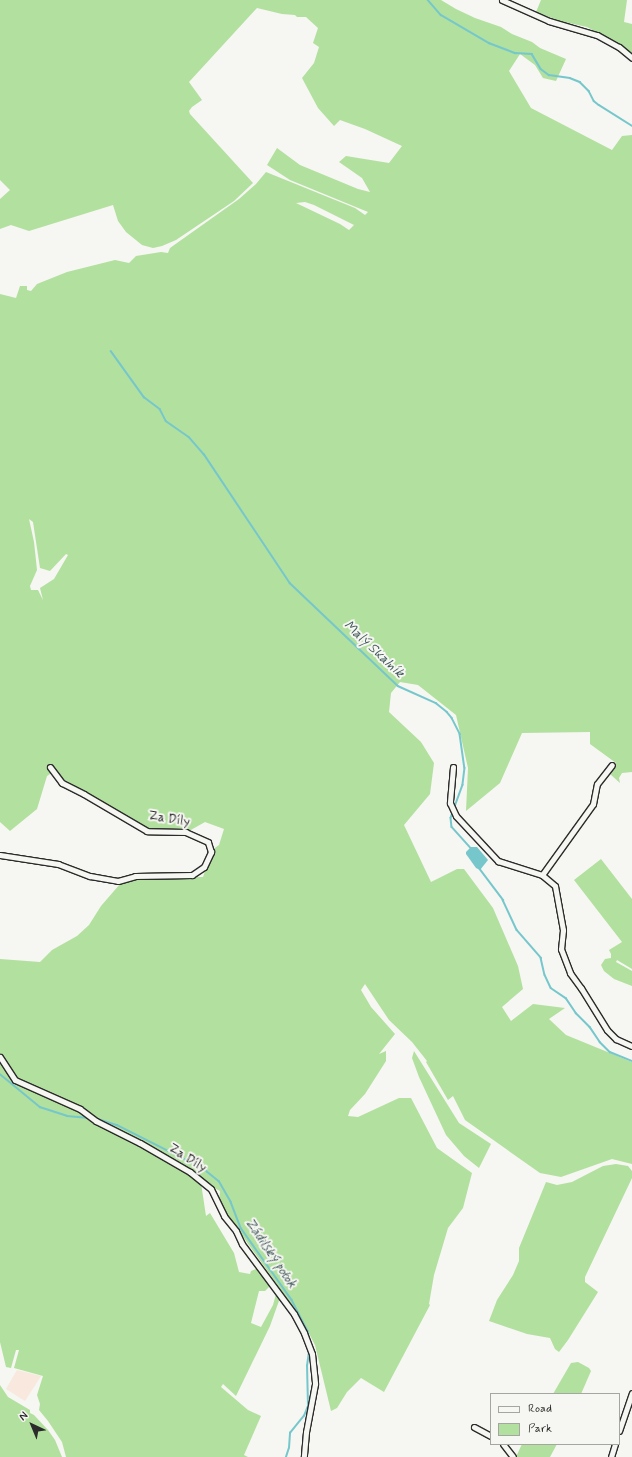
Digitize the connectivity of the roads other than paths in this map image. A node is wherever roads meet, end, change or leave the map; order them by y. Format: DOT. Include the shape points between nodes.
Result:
graph roads {
  1 [pos="502,0"];
  2 [pos="632,58"];
  3 [pos="612,765"];
  4 [pos="50,767"];
  5 [pos="453,767"];
  6 [pos="0,856"];
  7 [pos="542,875"];
  8 [pos="632,1046"];
  9 [pos="0,1057"];
  10 [pos="632,1394"];
  11 [pos="474,1427"];
  12 [pos="620,1428"];
  13 [pos="490,1435"];
  14 [pos="504,1445"];
  15 [pos="615,1445"];
  16 [pos="304,1457"];
  17 [pos="512,1457"];
  18 [pos="610,1457"];
  1 -- 2 [label="street" via="549,21 597,35 619,47"];
  3 -- 7 [label="street" via="597,784 593,804"];
  4 -- 6 [label="street, Za Díly" via="62,783 146,831 186,832 208,842 211,852 204,867 192,875 135,876 118,881 90,876 58,864"];
  5 -- 7 [label="street" via="450,804 456,816 498,861"];
  7 -- 8 [label="street" via="558,892 563,930 561,949 570,973 607,1030 616,1039"];
  9 -- 16 [label="street, Za Díly" via="15,1080 88,1114 207,1184 242,1244 294,1314 312,1354 315,1384"];
  10 -- 12 [label="street"];
  11 -- 13 [label="street"];
  14 -- 17 [label="street"];
  15 -- 18 [label="street"];
}
